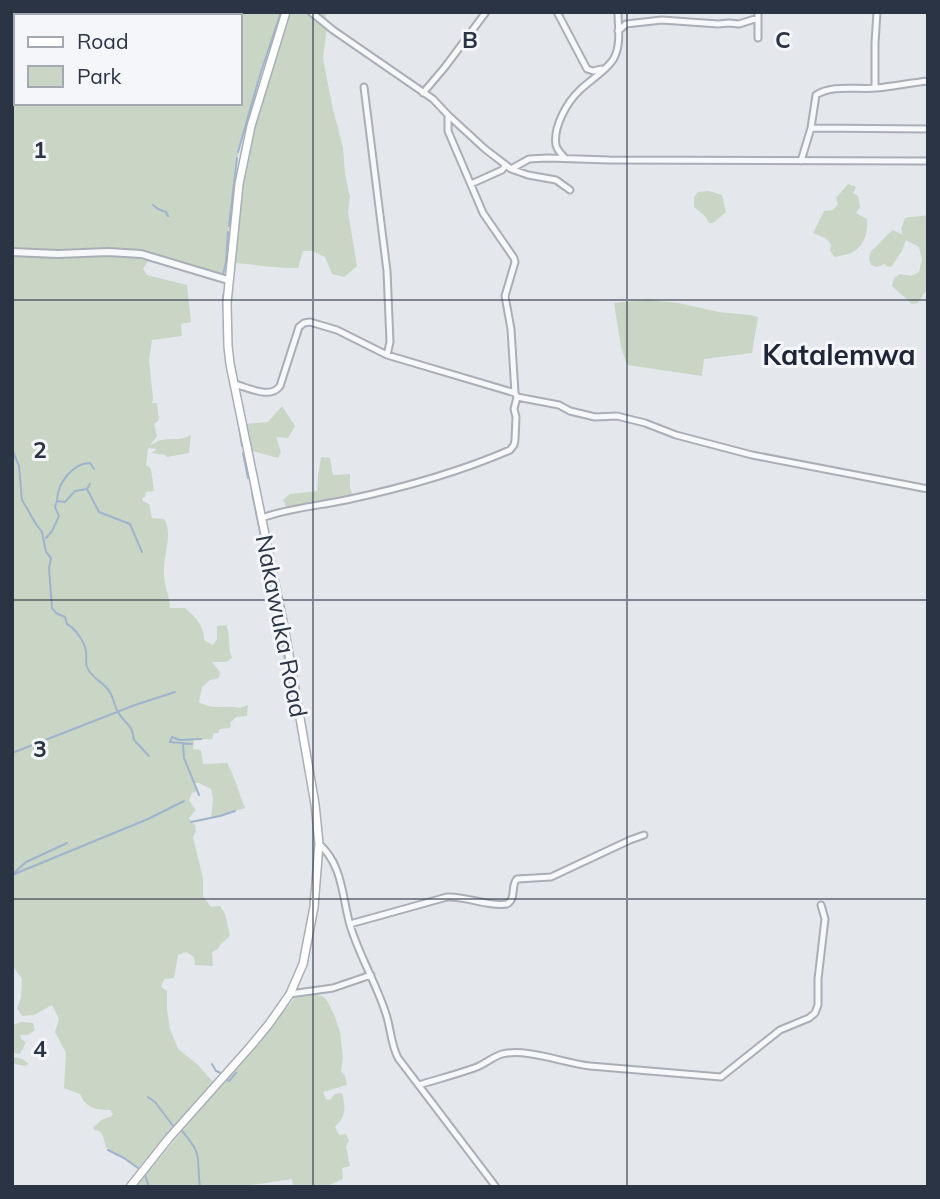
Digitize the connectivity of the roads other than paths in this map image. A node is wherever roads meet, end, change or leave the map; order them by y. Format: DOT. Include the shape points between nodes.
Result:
graph roads {
  1 [pos="286,12"];
  2 [pos="311,12"];
  3 [pos="486,12"];
  4 [pos="557,12"];
  5 [pos="877,12"];
  6 [pos="618,15"];
  7 [pos="758,15"];
  8 [pos="626,24"];
  9 [pos="618,31"];
  10 [pos="758,38"];
  11 [pos="604,69"];
  12 [pos="928,81"];
  13 [pos="364,87"];
  14 [pos="875,88"];
  15 [pos="422,93"];
  16 [pos="448,115"];
  17 [pos="811,128"];
  18 [pos="928,129"];
  19 [pos="557,149"];
  20 [pos="551,158"];
  21 [pos="565,159"];
  22 [pos="802,161"];
  23 [pos="928,162"];
  24 [pos="508,167"];
  25 [pos="471,184"];
  26 [pos="570,190"];
  27 [pos="12,252"];
  28 [pos="228,280"];
  29 [pos="387,355"];
  30 [pos="234,384"];
  31 [pos="516,395"];
  32 [pos="927,490"];
  33 [pos="261,518"];
  34 [pos="645,835"];
  35 [pos="319,844"];
  36 [pos="821,905"];
  37 [pos="350,924"];
  38 [pos="371,975"];
  39 [pos="289,994"];
  40 [pos="419,1085"];
  41 [pos="130,1187"];
  42 [pos="496,1187"];
  1 -- 28 [label="main road, Nakawuka Road" via="251,126"];
  2 -- 15 [label="street"];
  3 -- 15 [label="street"];
  4 -- 11 [label="street" via="587,69"];
  5 -- 14 [label="street"];
  6 -- 8 [label="street"];
  6 -- 9 [label="street"];
  7 -- 8 [label="street" via="739,24 662,20"];
  7 -- 10 [label="street"];
  8 -- 9 [label="street"];
  9 -- 11 [label="street" via="614,60"];
  11 -- 19 [label="street" via="563,113 556,131"];
  12 -- 14 [label="street"];
  13 -- 29 [label="street" via="387,271"];
  14 -- 17 [label="street" via="834,89 816,95"];
  15 -- 16 [label="street"];
  16 -- 24 [label="street"];
  16 -- 25 [label="street" via="448,131"];
  17 -- 18 [label="street"];
  17 -- 22 [label="street"];
  19 -- 20 [label="street"];
  19 -- 21 [label="street"];
  20 -- 21 [label="street"];
  20 -- 24 [label="street" via="529,159"];
  21 -- 22 [label="street"];
  22 -- 23 [label="street"];
  24 -- 25 [label="street"];
  24 -- 26 [label="street" via="556,180"];
  25 -- 31 [label="street" via="483,213 516,262 505,296"];
  27 -- 28 [label="street" via="141,254"];
  28 -- 30 [label="main road, Nakawuka Road" via="228,345"];
  29 -- 30 [label="street" via="337,330 307,322 299,327 277,391"];
  29 -- 31 [label="street"];
  30 -- 33 [label="main road, Nakawuka Road"];
  31 -- 32 [label="street" via="595,417 617,416 645,423 752,455"];
  31 -- 33 [label="street" via="510,450 426,481"];
  33 -- 35 [label="main road, Nakawuka Road"];
  34 -- 37 [label="street" via="551,877 517,879 507,904 447,897"];
  35 -- 37 [label="street" via="339,875"];
  35 -- 39 [label="main road, Nakawuka Road" via="307,946"];
  36 -- 40 [label="street" via="825,919 815,1013 780,1030 721,1077 500,1054 489,1062"];
  37 -- 38 [label="street"];
  38 -- 39 [label="street" via="333,988"];
  38 -- 40 [label="street" via="392,1046"];
  39 -- 41 [label="main road, Nakawuka Road" via="256,1040"];
  40 -- 42 [label="street"];
}
